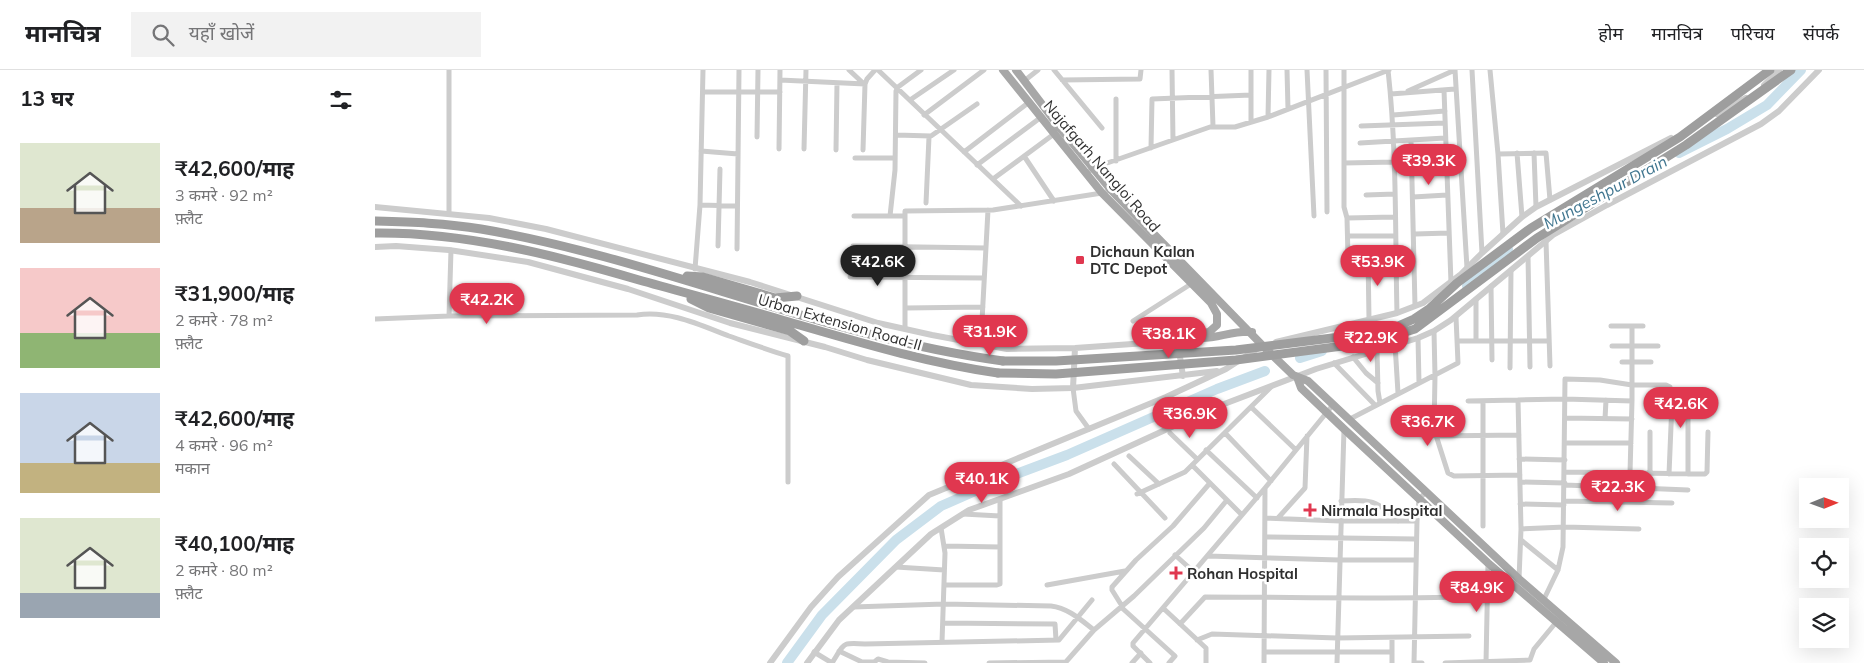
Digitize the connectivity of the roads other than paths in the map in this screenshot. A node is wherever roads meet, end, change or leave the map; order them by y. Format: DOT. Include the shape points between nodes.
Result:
graph roads {
  1 [pos="449,70"];
  2 [pos="703,70"];
  3 [pos="739,70"];
  4 [pos="758,70"];
  5 [pos="780,70"];
  6 [pos="806,70"];
  7 [pos="849,70"];
  8 [pos="877,70"];
  9 [pos="921,70"];
  10 [pos="953,70"];
  11 [pos="984,70"];
  12 [pos="1003,70"];
  13 [pos="1016,70"];
  14 [pos="1038,70"];
  15 [pos="1054,70"];
  16 [pos="1141,70"];
  17 [pos="1172,70"];
  18 [pos="1211,70"];
  19 [pos="1251,70"];
  20 [pos="1269,70"];
  21 [pos="1287,70"];
  22 [pos="1307,70"];
  23 [pos="1326,70"];
  24 [pos="1344,70"];
  25 [pos="1389,70"];
  26 [pos="1455,70"];
  27 [pos="1472,70"];
  28 [pos="1490,70"];
  29 [pos="1770,70"];
  30 [pos="1779,70"];
  31 [pos="1791,70"];
  32 [pos="1819,70"];
  33 [pos="1378,72"];
  34 [pos="780,80"];
  35 [pos="1024,80"];
  36 [pos="1062,80"];
  37 [pos="806,81"];
  38 [pos="837,83"];
  39 [pos="864,84"];
  40 [pos="1344,86"];
  41 [pos="897,89"];
  42 [pos="1455,89"];
  43 [pos="1444,90"];
  44 [pos="703,92"];
  45 [pos="739,92"];
  46 [pos="758,92"];
  47 [pos="780,92"];
  48 [pos="1326,93"];
  49 [pos="1391,94"];
  50 [pos="1403,94"];
  51 [pos="1212,96"];
  52 [pos="1251,96"];
  53 [pos="1172,98"];
  54 [pos="1116,99"];
  55 [pos="910,100"];
  56 [pos="1310,100"];
  57 [pos="1028,103"];
  58 [pos="977,104"];
  59 [pos="1288,109"];
  60 [pos="1445,111"];
  61 [pos="924,115"];
  62 [pos="1393,116"];
  63 [pos="1268,117"];
  64 [pos="1041,118"];
  65 [pos="1251,122"];
  66 [pos="1445,123"];
  67 [pos="1213,126"];
  68 [pos="1361,126"];
  69 [pos="1393,126"];
  70 [pos="1102,128"];
  71 [pos="940,130"];
  72 [pos="1054,134"];
  73 [pos="896,135"];
  74 [pos="929,136"];
  75 [pos="757,138"];
  76 [pos="1445,138"];
  77 [pos="1173,140"];
  78 [pos="1411,140"];
  79 [pos="1394,141"];
  80 [pos="1360,142"];
  81 [pos="1151,148"];
  82 [pos="779,149"];
  83 [pos="804,149"];
  84 [pos="836,150"];
  85 [pos="863,150"];
  86 [pos="701,151"];
  87 [pos="964,152"];
  88 [pos="1517,153"];
  89 [pos="1534,153"];
  90 [pos="738,154"];
  91 [pos="1498,154"];
  92 [pos="1025,156"];
  93 [pos="855,158"];
  94 [pos="895,158"];
  95 [pos="1116,161"];
  96 [pos="1395,162"];
  97 [pos="1344,163"];
  98 [pos="977,165"];
  99 [pos="1093,168"];
  100 [pos="720,169"];
  101 [pos="1086,174"];
  102 [pos="993,179"];
  103 [pos="1111,190"];
  104 [pos="1102,193"];
  105 [pos="1395,194"];
  106 [pos="1366,195"];
  107 [pos="1447,195"];
  108 [pos="1413,197"];
  109 [pos="1550,200"];
  110 [pos="1054,201"];
  111 [pos="926,203"];
  112 [pos="700,205"];
  113 [pos="719,206"];
  114 [pos="737,206"];
  115 [pos="1021,206"];
  116 [pos="375,207"];
  117 [pos="1536,207"];
  118 [pos="988,210"];
  119 [pos="1327,212"];
  120 [pos="449,213"];
  121 [pos="854,216"];
  122 [pos="890,216"];
  123 [pos="904,216"];
  124 [pos="1314,216"];
  125 [pos="1394,217"];
  126 [pos="1522,217"];
  127 [pos="1347,218"];
  128 [pos="375,221"];
  129 [pos="375,233"];
  130 [pos="1449,233"];
  131 [pos="1415,234"];
  132 [pos="1503,234"];
  133 [pos="1155,235"];
  134 [pos="1348,236"];
  135 [pos="1395,236"];
  136 [pos="1149,241"];
  137 [pos="1546,241"];
  138 [pos="718,246"];
  139 [pos="853,246"];
  140 [pos="905,246"];
  141 [pos="375,247"];
  142 [pos="737,248"];
  143 [pos="986,248"];
  144 [pos="451,250"];
  145 [pos="1482,253"];
  146 [pos="1367,256"];
  147 [pos="1527,256"];
  148 [pos="1395,257"];
  149 [pos="1467,268"];
  150 [pos="695,269"];
  151 [pos="1511,270"];
  152 [pos="850,277"];
  153 [pos="679,278"];
  154 [pos="905,278"];
  155 [pos="984,278"];
  156 [pos="1451,283"];
  157 [pos="1191,284"];
  158 [pos="1491,286"];
  159 [pos="673,289"];
  160 [pos="797,296"];
  161 [pos="1476,299"];
  162 [pos="1415,306"];
  163 [pos="983,307"];
  164 [pos="905,308"];
  165 [pos="696,312"];
  166 [pos="1397,313"];
  167 [pos="449,316"];
  168 [pos="1456,317"];
  169 [pos="375,319"];
  170 [pos="1369,319"];
  171 [pos="982,321"];
  172 [pos="693,322"];
  173 [pos="1133,322"];
  174 [pos="1611,326"];
  175 [pos="1632,326"];
  176 [pos="1643,326"];
  177 [pos="905,329"];
  178 [pos="1434,331"];
  179 [pos="1252,332"];
  180 [pos="1191,336"];
  181 [pos="1177,338"];
  182 [pos="1418,338"];
  183 [pos="1511,340"];
  184 [pos="804,341"];
  185 [pos="1476,341"];
  186 [pos="1492,341"];
  187 [pos="1529,341"];
  188 [pos="1549,341"];
  189 [pos="1457,342"];
  190 [pos="1395,344"];
  191 [pos="1632,345"];
  192 [pos="1263,346"];
  193 [pos="1612,346"];
  194 [pos="1658,346"];
  195 [pos="1075,348"];
  196 [pos="1377,350"];
  197 [pos="1353,357"];
  198 [pos="1492,360"];
  199 [pos="1622,362"];
  200 [pos="1632,362"];
  201 [pos="1651,362"];
  202 [pos="1334,363"];
  203 [pos="1550,366"];
  204 [pos="1530,367"];
  205 [pos="1510,368"];
  206 [pos="1226,369"];
  207 [pos="1183,376"];
  208 [pos="1435,376"];
  209 [pos="1297,377"];
  210 [pos="1378,383"];
  211 [pos="1419,383"];
  212 [pos="1632,385"];
  213 [pos="1273,386"];
  214 [pos="1073,388"];
  215 [pos="1398,393"];
  216 [pos="1565,399"];
  217 [pos="1518,400"];
  218 [pos="1605,400"];
  219 [pos="1468,401"];
  220 [pos="1483,401"];
  221 [pos="1632,401"];
  222 [pos="1378,404"];
  223 [pos="1688,405"];
  224 [pos="1251,407"];
  225 [pos="1329,409"];
  226 [pos="1565,418"];
  227 [pos="1605,419"];
  228 [pos="1347,420"];
  229 [pos="1632,420"];
  230 [pos="1089,429"];
  231 [pos="1344,429"];
  232 [pos="1651,432"];
  233 [pos="1709,432"];
  234 [pos="1170,433"];
  235 [pos="1225,433"];
  236 [pos="1482,434"];
  237 [pos="1519,435"];
  238 [pos="1307,436"];
  239 [pos="1435,436"];
  240 [pos="1565,443"];
  241 [pos="1631,443"];
  242 [pos="1206,450"];
  243 [pos="1296,450"];
  244 [pos="1129,456"];
  245 [pos="1197,459"];
  246 [pos="1519,459"];
  247 [pos="1565,460"];
  248 [pos="1114,464"];
  249 [pos="1192,465"];
  250 [pos="1565,472"];
  251 [pos="1630,473"];
  252 [pos="1650,473"];
  253 [pos="1669,474"];
  254 [pos="1687,474"];
  255 [pos="1482,475"];
  256 [pos="1520,475"];
  257 [pos="1271,481"];
  258 [pos="788,482"];
  259 [pos="1520,482"];
  260 [pos="1209,483"];
  261 [pos="1159,484"];
  262 [pos="1565,484"];
  263 [pos="1265,488"];
  264 [pos="1688,490"];
  265 [pos="1139,492"];
  266 [pos="1426,492"];
  267 [pos="1000,498"];
  268 [pos="1257,498"];
  269 [pos="1419,499"];
  270 [pos="1227,500"];
  271 [pos="1341,502"];
  272 [pos="1564,503"];
  273 [pos="1672,503"];
  274 [pos="1520,504"];
  275 [pos="963,514"];
  276 [pos="1242,515"];
  277 [pos="1000,516"];
  278 [pos="1165,518"];
  279 [pos="1265,518"];
  280 [pos="1279,518"];
  281 [pos="1340,521"];
  282 [pos="1398,521"];
  283 [pos="1417,521"];
  284 [pos="1483,526"];
  285 [pos="1565,527"];
  286 [pos="941,528"];
  287 [pos="1521,529"];
  288 [pos="1639,529"];
  289 [pos="1265,538"];
  290 [pos="1415,538"];
  291 [pos="1340,539"];
  292 [pos="1521,540"];
  293 [pos="944,546"];
  294 [pos="1000,547"];
  295 [pos="1175,555"];
  296 [pos="1208,556"];
  297 [pos="1265,559"];
  298 [pos="1339,560"];
  299 [pos="1415,560"];
  300 [pos="1488,563"];
  301 [pos="896,567"];
  302 [pos="944,570"];
  303 [pos="1126,570"];
  304 [pos="1558,570"];
  305 [pos="1194,572"];
  306 [pos="1519,579"];
  307 [pos="944,585"];
  308 [pos="1047,585"];
  309 [pos="1488,596"];
  310 [pos="1265,597"];
  311 [pos="1338,597"];
  312 [pos="1414,599"];
  313 [pos="1544,599"];
  314 [pos="1092,600"];
  315 [pos="944,604"];
  316 [pos="853,607"];
  317 [pos="1122,607"];
  318 [pos="1163,608"];
  319 [pos="1563,615"];
  320 [pos="1078,618"];
  321 [pos="1556,622"];
  322 [pos="943,623"];
  323 [pos="1180,624"];
  324 [pos="1145,629"];
  325 [pos="1094,630"];
  326 [pos="1265,636"];
  327 [pos="1469,636"];
  328 [pos="1337,638"];
  329 [pos="1392,638"];
  330 [pos="1414,638"];
  331 [pos="1057,640"];
  332 [pos="1197,640"];
  333 [pos="942,642"];
  334 [pos="839,651"];
  335 [pos="814,652"];
  336 [pos="1264,652"];
  337 [pos="1392,652"];
  338 [pos="1141,653"];
  339 [pos="1337,653"];
  340 [pos="1530,661"];
  341 [pos="888,662"];
  342 [pos="770,663"];
  343 [pos="807,663"];
  344 [pos="832,663"];
  345 [pos="874,663"];
  346 [pos="925,663"];
  347 [pos="989,663"];
  348 [pos="1065,663"];
  349 [pos="1132,663"];
  350 [pos="1150,663"];
  351 [pos="1169,663"];
  352 [pos="1205,663"];
  353 [pos="1264,663"];
  354 [pos="1337,663"];
  355 [pos="1392,663"];
  356 [pos="1413,663"];
  357 [pos="1423,663"];
  358 [pos="1445,663"];
  359 [pos="1486,663"];
  360 [pos="1604,663"];
  361 [pos="1616,663"];
  1 -- 120 [label="street"];
  2 -- 44 [label="street"];
  3 -- 45 [label="street"];
  4 -- 46 [label="street"];
  5 -- 34 [label="street"];
  6 -- 37 [label="street"];
  7 -- 39 [label="street"];
  8 -- 39 [label="street"];
  8 -- 41 [label="street"];
  9 -- 41 [label="street"];
  10 -- 55 [label="street"];
  11 -- 61 [label="street"];
  12 -- 57 [label="main road, Najafgarh Nangloi Road"];
  13 -- 35 [label="main road"];
  14 -- 35 [label="street"];
  15 -- 36 [label="street"];
  16 -- 36 [label="street" via="1140,79"];
  17 -- 53 [label="street"];
  18 -- 51 [label="street"];
  19 -- 52 [label="street"];
  20 -- 63 [label="street"];
  21 -- 59 [label="street"];
  22 -- 56 [label="street"];
  23 -- 48 [label="street"];
  24 -- 40 [label="street"];
  25 -- 33 [label="street"];
  25 -- 49 [label="street"];
  26 -- 42 [label="street"];
  26 -- 50 [label="street"];
  27 -- 145 [label="street"];
  28 -- 91 [label="street"];
  29 -- 153 [label="highway, Urban Extension Road-II, bridge" via="1680,137 1531,228 1414,319 1372,333 1236,350 1056,362 1003,361 904,342"];
  30 -- 109 [label="street" via="1745,98"];
  31 -- 159 [label="highway, Urban Extension Road-II, bridge" via="1686,145 1537,238 1415,329 1373,342 1236,360 1056,374 998,373 913,357"];
  32 -- 137 [label="street" via="1779,111 1761,124"];
  33 -- 40 [label="street"];
  34 -- 37 [label="street"];
  34 -- 47 [label="street"];
  35 -- 99 [label="main road"];
  36 -- 70 [label="street"];
  37 -- 38 [label="street"];
  37 -- 83 [label="street"];
  38 -- 39 [label="street"];
  38 -- 84 [label="street"];
  39 -- 85 [label="street"];
  40 -- 48 [label="street"];
  40 -- 97 [label="street"];
  41 -- 55 [label="street"];
  41 -- 73 [label="street"];
  42 -- 43 [label="street"];
  42 -- 149 [label="street"];
  43 -- 50 [label="street"];
  43 -- 60 [label="street"];
  44 -- 45 [label="street"];
  44 -- 86 [label="street"];
  45 -- 46 [label="street"];
  45 -- 90 [label="street"];
  46 -- 47 [label="street"];
  46 -- 75 [label="street"];
  47 -- 82 [label="street"];
  48 -- 56 [label="street"];
  48 -- 119 [label="street"];
  49 -- 50 [label="street"];
  49 -- 62 [label="street"];
  51 -- 52 [label="street"];
  51 -- 53 [label="street"];
  51 -- 67 [label="street"];
  52 -- 65 [label="street"];
  53 -- 77 [label="street"];
  53 -- 81 [label="street" via="1153,100"];
  54 -- 95 [label="street"];
  55 -- 61 [label="street"];
  56 -- 59 [label="street"];
  56 -- 124 [label="street"];
  57 -- 64 [label="main road, Najafgarh Nangloi Road"];
  57 -- 87 [label="street"];
  58 -- 71 [label="street"];
  59 -- 63 [label="street"];
  60 -- 62 [label="street"];
  60 -- 66 [label="street"];
  61 -- 71 [label="street"];
  62 -- 69 [label="street"];
  63 -- 65 [label="street"];
  64 -- 72 [label="main road, Najafgarh Nangloi Road"];
  64 -- 98 [label="street"];
  65 -- 67 [label="street" via="1232,128"];
  66 -- 69 [label="street"];
  66 -- 76 [label="street"];
  67 -- 77 [label="street"];
  68 -- 69 [label="street"];
  69 -- 79 [label="street"];
  71 -- 74 [label="street"];
  71 -- 87 [label="street"];
  72 -- 92 [label="street"];
  72 -- 101 [label="main road, Najafgarh Nangloi Road"];
  73 -- 74 [label="street"];
  73 -- 94 [label="street"];
  74 -- 111 [label="street"];
  76 -- 78 [label="street"];
  76 -- 107 [label="street"];
  77 -- 81 [label="street"];
  78 -- 79 [label="street"];
  78 -- 108 [label="street"];
  79 -- 80 [label="street"];
  79 -- 96 [label="street"];
  81 -- 95 [label="street"];
  86 -- 90 [label="street"];
  86 -- 112 [label="street"];
  87 -- 98 [label="street"];
  88 -- 89 [label="street"];
  88 -- 91 [label="street"];
  88 -- 126 [label="street"];
  89 -- 109 [label="street" via="1546,153"];
  89 -- 117 [label="street"];
  90 -- 114 [label="street"];
  91 -- 132 [label="street"];
  92 -- 102 [label="street"];
  92 -- 110 [label="street"];
  93 -- 94 [label="street"];
  94 -- 122 [label="street"];
  95 -- 99 [label="street"];
  96 -- 97 [label="street"];
  96 -- 105 [label="street"];
  97 -- 127 [label="street"];
  98 -- 102 [label="street"];
  99 -- 101 [label="street"];
  99 -- 103 [label="main road"];
  100 -- 113 [label="street"];
  101 -- 104 [label="main road, Najafgarh Nangloi Road"];
  102 -- 115 [label="street"];
  103 -- 104 [label="street"];
  103 -- 133 [label="main road"];
  104 -- 110 [label="street"];
  104 -- 136 [label="main road, Najafgarh Nangloi Road"];
  105 -- 106 [label="street"];
  105 -- 125 [label="street"];
  107 -- 108 [label="street"];
  107 -- 130 [label="street"];
  108 -- 131 [label="street"];
  109 -- 117 [label="street"];
  110 -- 115 [label="street"];
  112 -- 113 [label="street"];
  112 -- 150 [label="street"];
  113 -- 114 [label="street"];
  113 -- 138 [label="street"];
  114 -- 142 [label="street"];
  115 -- 118 [label="street"];
  116 -- 120 [label="street"];
  117 -- 126 [label="street"];
  118 -- 123 [label="street" via="906,210"];
  118 -- 143 [label="street"];
  120 -- 150 [label="street" via="545,229"];
  121 -- 122 [label="street"];
  122 -- 123 [label="street"];
  123 -- 140 [label="street"];
  125 -- 127 [label="street"];
  125 -- 135 [label="street"];
  126 -- 132 [label="street"];
  127 -- 134 [label="street"];
  128 -- 153 [label="highway, Urban Extension Road-II" via="479,229 532,239"];
  129 -- 159 [label="highway, Urban Extension Road-II" via="399,233 522,249"];
  130 -- 131 [label="street"];
  130 -- 156 [label="street"];
  131 -- 162 [label="street"];
  132 -- 145 [label="street"];
  133 -- 136 [label="main road"];
  133 -- 179 [label="main road"];
  134 -- 135 [label="street"];
  134 -- 146 [label="street" via="1348,256"];
  135 -- 148 [label="street"];
  136 -- 157 [label="main road, Najafgarh Nangloi Road"];
  137 -- 147 [label="street"];
  137 -- 188 [label="street"];
  139 -- 140 [label="street"];
  140 -- 143 [label="street"];
  140 -- 154 [label="street"];
  141 -- 144 [label="street"];
  143 -- 155 [label="street"];
  144 -- 165 [label="street" via="528,262 628,289"];
  144 -- 167 [label="street"];
  145 -- 149 [label="street"];
  146 -- 148 [label="street"];
  146 -- 170 [label="street"];
  147 -- 151 [label="street"];
  147 -- 187 [label="street"];
  148 -- 166 [label="street"];
  149 -- 156 [label="street"];
  150 -- 160 [label="street"];
  151 -- 158 [label="street"];
  151 -- 183 [label="street"];
  152 -- 154 [label="street"];
  153 -- 160 [label="highway" via="703,277 775,298"];
  154 -- 155 [label="street"];
  154 -- 164 [label="street"];
  155 -- 163 [label="street"];
  156 -- 162 [label="street"];
  157 -- 173 [label="street"];
  157 -- 180 [label="main road, Najafgarh Nangloi Road" via="1211,302 1218,319 1217,325 1209,332"];
  158 -- 161 [label="street"];
  158 -- 186 [label="street"];
  159 -- 184 [label="highway" via="709,308 790,331"];
  160 -- 177 [label="street"];
  161 -- 168 [label="street"];
  161 -- 185 [label="street"];
  162 -- 166 [label="street"];
  163 -- 164 [label="street"];
  163 -- 171 [label="street"];
  164 -- 177 [label="street"];
  165 -- 172 [label="street"];
  165 -- 184 [label="street"];
  166 -- 170 [label="street"];
  167 -- 169 [label="street"];
  167 -- 172 [label="street" via="647,313"];
  168 -- 178 [label="street"];
  168 -- 189 [label="street"];
  170 -- 192 [label="street"];
  172 -- 258 [label="street" via="787,356"];
  174 -- 175 [label="street"];
  175 -- 176 [label="street"];
  175 -- 191 [label="street"];
  177 -- 195 [label="street" via="1007,349"];
  178 -- 182 [label="street"];
  178 -- 208 [label="street"];
  179 -- 180 [label="main road" via="1201,338"];
  179 -- 192 [label="main road"];
  180 -- 181 [label="street"];
  181 -- 195 [label="street"];
  181 -- 207 [label="street"];
  182 -- 190 [label="street"];
  182 -- 211 [label="street"];
  183 -- 186 [label="street"];
  183 -- 187 [label="street"];
  183 -- 205 [label="street"];
  184 -- 214 [label="street" via="971,385"];
  185 -- 186 [label="street"];
  185 -- 189 [label="street"];
  186 -- 198 [label="street"];
  187 -- 188 [label="street"];
  187 -- 204 [label="street"];
  188 -- 203 [label="street"];
  189 -- 208 [label="street" via="1458,363"];
  190 -- 196 [label="street"];
  190 -- 215 [label="street"];
  191 -- 193 [label="street"];
  191 -- 194 [label="street"];
  191 -- 200 [label="street"];
  192 -- 206 [label="street"];
  192 -- 209 [label="main road"];
  195 -- 214 [label="street"];
  196 -- 197 [label="street"];
  196 -- 210 [label="street"];
  197 -- 202 [label="street"];
  197 -- 210 [label="street"];
  199 -- 200 [label="street"];
  200 -- 201 [label="street"];
  200 -- 212 [label="street"];
  202 -- 209 [label="street"];
  202 -- 222 [label="street"];
  206 -- 207 [label="street"];
  206 -- 230 [label="street"];
  207 -- 214 [label="street"];
  208 -- 211 [label="street"];
  208 -- 239 [label="street"];
  209 -- 213 [label="street"];
  209 -- 225 [label="main road" via="1308,382"];
  210 -- 222 [label="street"];
  211 -- 215 [label="street"];
  212 -- 216 [label="street" via="1567,378 1563,380"];
  212 -- 221 [label="street"];
  212 -- 253 [label="street" via="1669,387 1672,402"];
  213 -- 224 [label="street"];
  213 -- 267 [label="street" via="1211,409 1069,474"];
  214 -- 230 [label="street" via="1076,411"];
  215 -- 222 [label="street"];
  216 -- 217 [label="street"];
  216 -- 218 [label="street"];
  216 -- 226 [label="street"];
  217 -- 220 [label="street"];
  217 -- 237 [label="street"];
  218 -- 221 [label="street"];
  218 -- 227 [label="street"];
  219 -- 220 [label="street"];
  220 -- 236 [label="street"];
  221 -- 229 [label="street"];
  222 -- 228 [label="street"];
  223 -- 254 [label="street"];
  224 -- 235 [label="street"];
  224 -- 243 [label="street"];
  225 -- 228 [label="main road"];
  225 -- 231 [label="main road"];
  225 -- 238 [label="street"];
  226 -- 227 [label="street"];
  226 -- 240 [label="street"];
  227 -- 229 [label="street"];
  228 -- 266 [label="main road"];
  229 -- 241 [label="street"];
  230 -- 342 [label="street" via="929,495 838,576 811,606"];
  231 -- 269 [label="main road"];
  231 -- 271 [label="street"];
  232 -- 252 [label="street"];
  233 -- 254 [label="street" via="1707,473"];
  234 -- 245 [label="street"];
  235 -- 242 [label="street"];
  235 -- 257 [label="street"];
  236 -- 237 [label="street"];
  236 -- 239 [label="street"];
  236 -- 255 [label="street"];
  237 -- 246 [label="street"];
  238 -- 243 [label="street"];
  238 -- 280 [label="street" via="1305,488"];
  239 -- 255 [label="street" via="1448,473 1454,476"];
  240 -- 241 [label="street"];
  240 -- 247 [label="street"];
  241 -- 251 [label="street"];
  242 -- 245 [label="street"];
  242 -- 268 [label="street"];
  243 -- 257 [label="street"];
  244 -- 261 [label="street"];
  245 -- 249 [label="street"];
  246 -- 247 [label="street"];
  246 -- 256 [label="street"];
  247 -- 250 [label="street"];
  248 -- 265 [label="street"];
  249 -- 260 [label="street"];
  249 -- 261 [label="street" via="1180,476"];
  250 -- 251 [label="street"];
  250 -- 262 [label="street"];
  251 -- 252 [label="street"];
  252 -- 253 [label="street"];
  253 -- 254 [label="street"];
  255 -- 256 [label="street"];
  255 -- 284 [label="street"];
  256 -- 259 [label="street"];
  257 -- 263 [label="street"];
  259 -- 262 [label="street"];
  259 -- 274 [label="street"];
  260 -- 270 [label="street"];
  260 -- 303 [label="street" via="1173,526"];
  261 -- 265 [label="street"];
  262 -- 264 [label="street"];
  262 -- 272 [label="street"];
  263 -- 268 [label="street"];
  263 -- 279 [label="street"];
  265 -- 278 [label="street"];
  266 -- 269 [label="street"];
  266 -- 306 [label="main road"];
  267 -- 275 [label="street"];
  267 -- 277 [label="street"];
  268 -- 276 [label="street"];
  269 -- 283 [label="street"];
  269 -- 300 [label="main road"];
  270 -- 276 [label="street"];
  270 -- 295 [label="street" via="1204,528"];
  271 -- 281 [label="street"];
  271 -- 282 [label="street" via="1359,500 1375,503"];
  272 -- 273 [label="street"];
  272 -- 274 [label="street"];
  272 -- 285 [label="street"];
  274 -- 287 [label="street"];
  275 -- 277 [label="street"];
  275 -- 286 [label="street"];
  276 -- 296 [label="street"];
  277 -- 294 [label="street"];
  279 -- 280 [label="street"];
  279 -- 289 [label="street"];
  280 -- 281 [label="street"];
  281 -- 282 [label="street"];
  281 -- 291 [label="street"];
  282 -- 283 [label="street"];
  283 -- 290 [label="street"];
  285 -- 287 [label="street"];
  285 -- 288 [label="street"];
  285 -- 304 [label="street"];
  286 -- 293 [label="street"];
  286 -- 301 [label="street"];
  287 -- 292 [label="street"];
  289 -- 291 [label="street"];
  289 -- 297 [label="street"];
  290 -- 291 [label="street"];
  290 -- 299 [label="street"];
  291 -- 298 [label="street"];
  292 -- 304 [label="street"];
  292 -- 306 [label="street"];
  293 -- 294 [label="street"];
  293 -- 302 [label="street"];
  294 -- 307 [label="street" via="999,585"];
  295 -- 305 [label="street"];
  295 -- 317 [label="street"];
  296 -- 297 [label="street"];
  296 -- 305 [label="street"];
  297 -- 298 [label="street"];
  297 -- 310 [label="street"];
  298 -- 299 [label="street"];
  298 -- 311 [label="street"];
  299 -- 312 [label="street"];
  300 -- 309 [label="street"];
  300 -- 321 [label="main road"];
  301 -- 302 [label="street"];
  301 -- 316 [label="street"];
  302 -- 307 [label="street"];
  303 -- 308 [label="street"];
  303 -- 317 [label="street" via="1112,586"];
  304 -- 313 [label="street"];
  305 -- 318 [label="street"];
  306 -- 313 [label="main road"];
  307 -- 315 [label="street"];
  309 -- 312 [label="street"];
  309 -- 359 [label="street"];
  310 -- 311 [label="street"];
  310 -- 323 [label="street" via="1205,598"];
  310 -- 326 [label="street"];
  311 -- 312 [label="street"];
  311 -- 328 [label="street"];
  312 -- 330 [label="street"];
  313 -- 319 [label="main road"];
  314 -- 320 [label="street"];
  315 -- 316 [label="street"];
  315 -- 320 [label="street" via="1051,606 1063,608"];
  315 -- 322 [label="street"];
  316 -- 335 [label="street"];
  317 -- 324 [label="street"];
  317 -- 325 [label="street"];
  318 -- 323 [label="street"];
  318 -- 324 [label="street"];
  319 -- 321 [label="street"];
  319 -- 361 [label="main road"];
  320 -- 325 [label="street"];
  320 -- 331 [label="street"];
  321 -- 340 [label="street" via="1534,649"];
  321 -- 360 [label="main road"];
  322 -- 331 [label="street" via="1055,624"];
  322 -- 333 [label="street"];
  323 -- 332 [label="street"];
  324 -- 338 [label="street" via="1132,644"];
  324 -- 351 [label="street" via="1175,656"];
  325 -- 348 [label="street"];
  326 -- 328 [label="street"];
  326 -- 332 [label="street" via="1212,634"];
  326 -- 336 [label="street"];
  327 -- 330 [label="street"];
  328 -- 329 [label="street"];
  328 -- 339 [label="street"];
  329 -- 330 [label="street"];
  329 -- 337 [label="street"];
  330 -- 356 [label="street"];
  331 -- 333 [label="street"];
  332 -- 352 [label="street" via="1206,648"];
  333 -- 334 [label="street" via="848,642"];
  334 -- 344 [label="street"];
  334 -- 345 [label="street" via="862,662"];
  335 -- 343 [label="street"];
  335 -- 344 [label="street"];
  336 -- 339 [label="street"];
  336 -- 353 [label="street"];
  337 -- 339 [label="street"];
  337 -- 355 [label="street"];
  338 -- 349 [label="street"];
  338 -- 350 [label="street"];
  339 -- 354 [label="street"];
  340 -- 359 [label="street"];
  341 -- 345 [label="street" via="877,659"];
  341 -- 346 [label="street"];
  347 -- 348 [label="street"];
  356 -- 357 [label="street"];
  358 -- 359 [label="street"];
}
